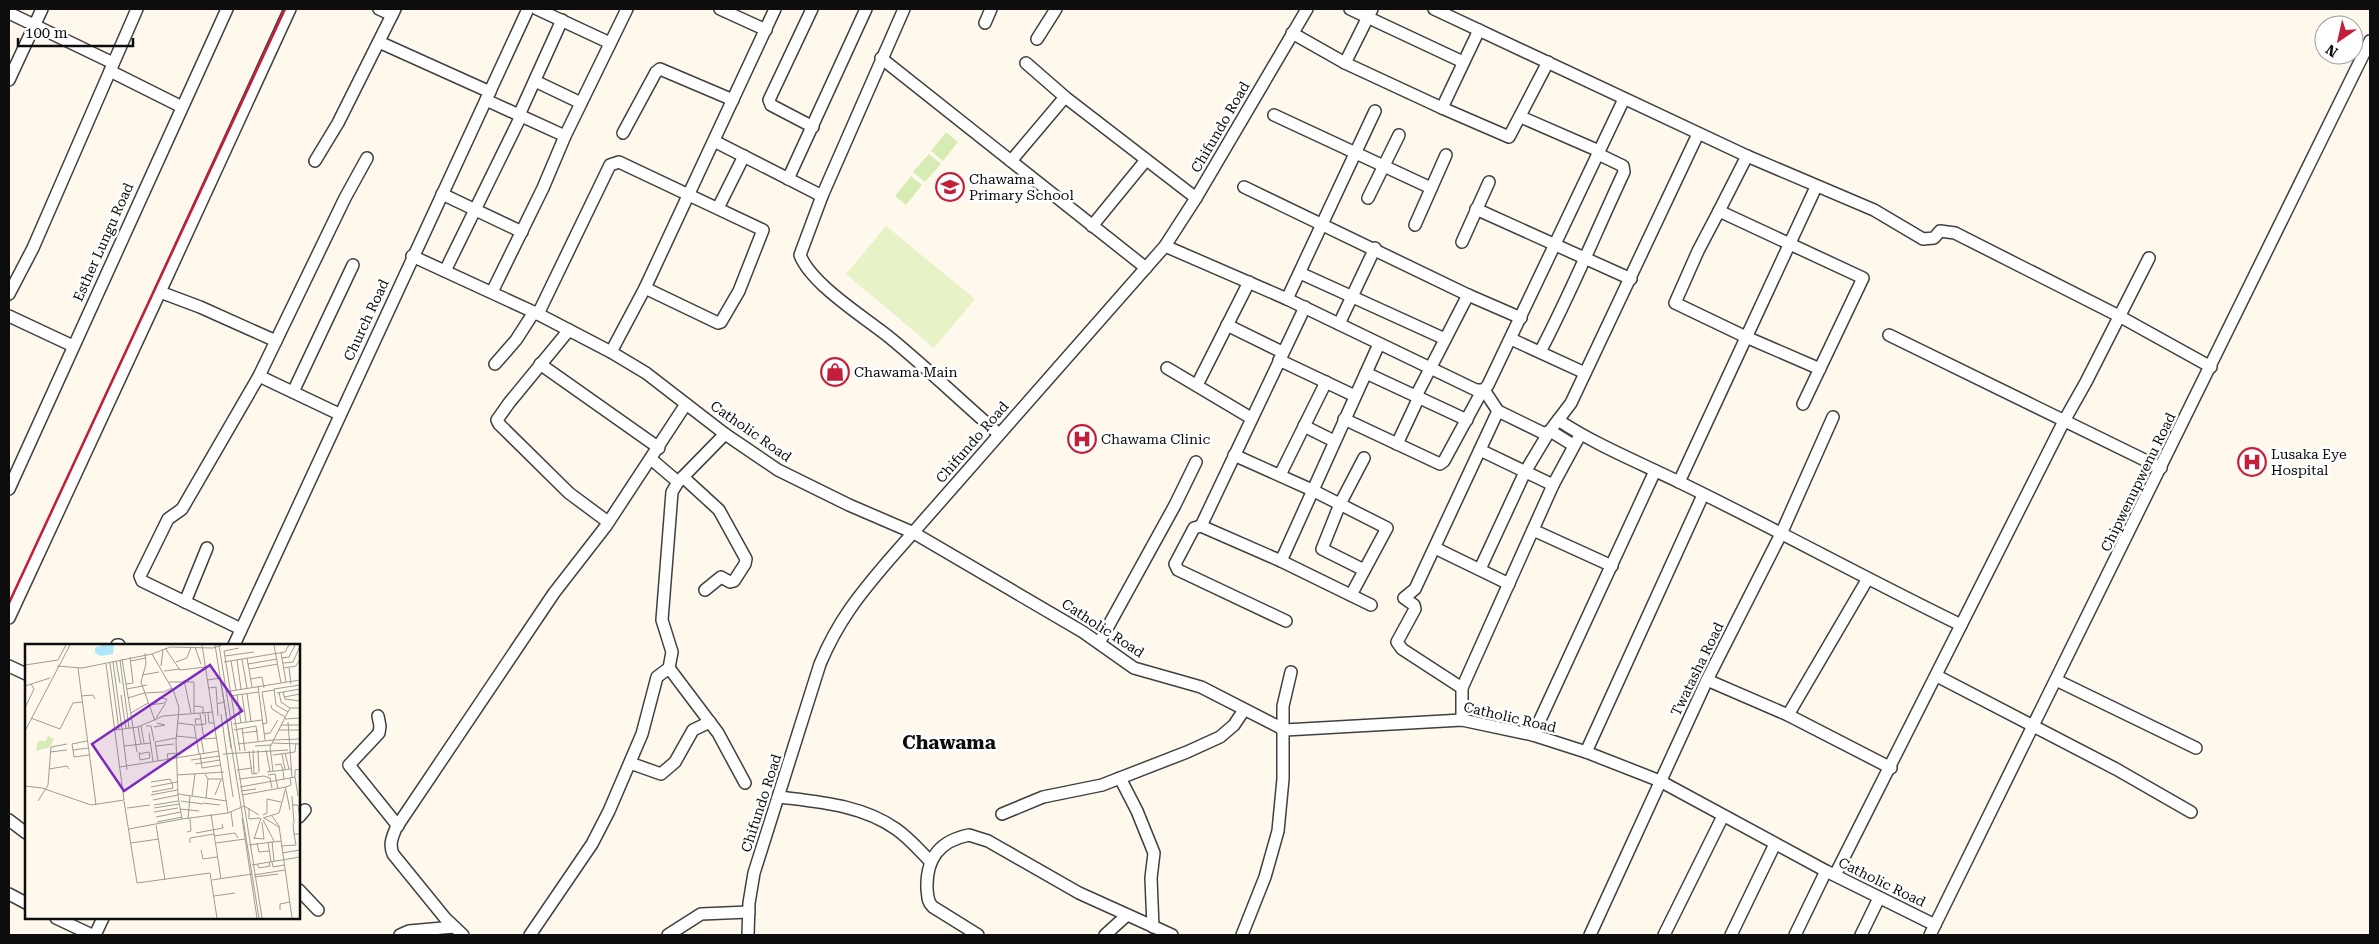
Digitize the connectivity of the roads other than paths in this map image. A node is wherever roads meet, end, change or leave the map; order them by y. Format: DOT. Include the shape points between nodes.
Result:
graph roads {
  1 [pos="42,9"];
  2 [pos="137,9"];
  3 [pos="227,9"];
  4 [pos="290,9"];
  5 [pos="380,9"];
  6 [pos="528,9"];
  7 [pos="537,9"];
  8 [pos="627,9"];
  9 [pos="720,9"];
  10 [pos="775,9"];
  11 [pos="812,9"];
  12 [pos="866,9"];
  13 [pos="904,9"];
  14 [pos="991,9"];
  15 [pos="1056,9"];
  16 [pos="1307,9"];
  17 [pos="1350,9"];
  18 [pos="1434,9"];
  19 [pos="394,12"];
  20 [pos="9,13"];
  21 [pos="1370,13"];
  22 [pos="562,20"];
  23 [pos="984,23"];
  24 [pos="34,25"];
  25 [pos="766,30"];
  26 [pos="1479,30"];
  27 [pos="1292,34"];
  28 [pos="1037,39"];
  29 [pos="2370,41"];
  30 [pos="379,42"];
  31 [pos="610,42"];
  32 [pos="881,58"];
  33 [pos="1463,62"];
  34 [pos="1548,62"];
  35 [pos="1026,63"];
  36 [pos="1345,63"];
  37 [pos="112,67"];
  38 [pos="9,80"];
  39 [pos="535,81"];
  40 [pos="488,96"];
  41 [pos="1065,97"];
  42 [pos="1624,99"];
  43 [pos="733,100"];
  44 [pos="580,103"];
  45 [pos="182,106"];
  46 [pos="1442,108"];
  47 [pos="1375,111"];
  48 [pos="520,115"];
  49 [pos="1274,115"];
  50 [pos="1521,117"];
  51 [pos="813,127"];
  52 [pos="623,133"];
  53 [pos="1698,134"];
  54 [pos="1399,135"];
  55 [pos="565,136"];
  56 [pos="714,141"];
  57 [pos="1356,152"];
  58 [pos="1599,153"];
  59 [pos="1446,155"];
  60 [pos="744,156"];
  61 [pos="1747,156"];
  62 [pos="367,158"];
  63 [pos="1146,160"];
  64 [pos="315,161"];
  65 [pos="1011,161"];
  66 [pos="1384,166"];
  67 [pos="788,179"];
  68 [pos="1489,182"];
  69 [pos="1244,187"];
  70 [pos="1816,187"];
  71 [pos="1431,188"];
  72 [pos="442,194"];
  73 [pos="688,195"];
  74 [pos="822,196"];
  75 [pos="1196,198"];
  76 [pos="1368,198"];
  77 [pos="718,208"];
  78 [pos="1476,209"];
  79 [pos="475,210"];
  80 [pos="1719,211"];
  81 [pos="1322,225"];
  82 [pos="1415,225"];
  83 [pos="1092,226"];
  84 [pos="522,232"];
  85 [pos="1462,242"];
  86 [pos="1791,243"];
  87 [pos="1165,246"];
  88 [pos="1555,246"];
  89 [pos="1375,248"];
  90 [pos="412,256"];
  91 [pos="1583,258"];
  92 [pos="2149,258"];
  93 [pos="353,265"];
  94 [pos="1146,268"];
  95 [pos="445,271"];
  96 [pos="1300,273"];
  97 [pos="1631,279"];
  98 [pos="1249,282"];
  99 [pos="645,288"];
  100 [pos="160,292"];
  101 [pos="492,292"];
  102 [pos="9,294"];
  103 [pos="1468,295"];
  104 [pos="1352,297"];
  105 [pos="1287,299"];
  106 [pos="1305,307"];
  107 [pos="536,313"];
  108 [pos="9,316"];
  109 [pos="2119,316"];
  110 [pos="1521,318"];
  111 [pos="1339,324"];
  112 [pos="1227,325"];
  113 [pos="569,330"];
  114 [pos="1889,335"];
  115 [pos="1746,338"];
  116 [pos="1444,339"];
  117 [pos="1511,339"];
  118 [pos="276,341"];
  119 [pos="1379,344"];
  120 [pos="73,346"];
  121 [pos="611,352"];
  122 [pos="1540,352"];
  123 [pos="1281,356"];
  124 [pos="495,364"];
  125 [pos="540,364"];
  126 [pos="2211,367"];
  127 [pos="1167,368"];
  128 [pos="1430,368"];
  129 [pos="1820,369"];
  130 [pos="1366,373"];
  131 [pos="1585,373"];
  132 [pos="259,376"];
  133 [pos="1326,382"];
  134 [pos="1196,385"];
  135 [pos="1483,390"];
  136 [pos="293,392"];
  137 [pos="1355,396"];
  138 [pos="1417,397"];
  139 [pos="686,404"];
  140 [pos="1803,404"];
  141 [pos="1498,411"];
  142 [pos="340,414"];
  143 [pos="1833,417"];
  144 [pos="1250,418"];
  145 [pos="1344,419"];
  146 [pos="1467,420"];
  147 [pos="1558,420"];
  148 [pos="2064,421"];
  149 [pos="1304,426"];
  150 [pos="1549,432"];
  151 [pos="725,434"];
  152 [pos="999,434"];
  153 [pos="1576,440"];
  154 [pos="1334,441"];
  155 [pos="1397,444"];
  156 [pos="658,448"];
  157 [pos="1480,450"];
  158 [pos="1234,454"];
  159 [pos="1364,458"];
  160 [pos="651,459"];
  161 [pos="1196,462"];
  162 [pos="2161,468"];
  163 [pos="1655,471"];
  164 [pos="1525,472"];
  165 [pos="1280,475"];
  166 [pos="680,479"];
  167 [pos="1679,482"];
  168 [pos="1553,485"];
  169 [pos="9,489"];
  170 [pos="1312,490"];
  171 [pos="1703,495"];
  172 [pos="1340,504"];
  173 [pos="608,522"];
  174 [pos="1201,526"];
  175 [pos="1533,530"];
  176 [pos="914,533"];
  177 [pos="1781,534"];
  178 [pos="207,548"];
  179 [pos="1435,548"];
  180 [pos="1281,560"];
  181 [pos="1612,566"];
  182 [pos="1480,569"];
  183 [pos="1364,570"];
  184 [pos="1867,580"];
  185 [pos="1508,584"];
  186 [pos="705,590"];
  187 [pos="1351,595"];
  188 [pos="185,602"];
  189 [pos="1371,605"];
  190 [pos="9,618"];
  191 [pos="1286,621"];
  192 [pos="1960,625"];
  193 [pos="241,629"];
  194 [pos="1099,643"];
  195 [pos="234,644"];
  196 [pos="9,666"];
  197 [pos="669,668"];
  198 [pos="1291,672"];
  199 [pos="25,674"];
  200 [pos="1937,676"];
  201 [pos="1707,680"];
  202 [pos="2056,680"];
  203 [pos="1462,688"];
  204 [pos="1244,710"];
  205 [pos="378,716"];
  206 [pos="1788,716"];
  207 [pos="1462,720"];
  208 [pos="710,722"];
  209 [pos="2033,726"];
  210 [pos="1284,730"];
  211 [pos="1533,735"];
  212 [pos="2196,748"];
  213 [pos="1586,752"];
  214 [pos="630,763"];
  215 [pos="1891,768"];
  216 [pos="1120,778"];
  217 [pos="1660,781"];
  218 [pos="745,783"];
  219 [pos="778,797"];
  220 [pos="2191,812"];
  221 [pos="1002,814"];
  222 [pos="1723,816"];
  223 [pos="9,820"];
  224 [pos="398,826"];
  225 [pos="25,832"];
  226 [pos="1775,844"];
  227 [pos="930,861"];
  228 [pos="1830,873"];
  229 [pos="300,891"];
  230 [pos="9,894"];
  231 [pos="1879,898"];
  232 [pos="25,902"];
  233 [pos="318,910"];
  234 [pos="749,912"];
  235 [pos="1127,915"];
  236 [pos="58,919"];
  237 [pos="102,919"];
  238 [pos="454,927"];
  239 [pos="1153,927"];
  240 [pos="1932,930"];
  241 [pos="93,935"];
  242 [pos="400,935"];
  243 [pos="464,935"];
  244 [pos="530,935"];
  245 [pos="668,935"];
  246 [pos="748,935"];
  247 [pos="978,935"];
  248 [pos="1105,935"];
  249 [pos="1172,935"];
  250 [pos="1242,935"];
  251 [pos="1590,935"];
  252 [pos="1664,935"];
  253 [pos="1730,935"];
  254 [pos="1795,935"];
  255 [pos="1861,935"];
  1 -- 24 [label="street"];
  2 -- 37 [label="street"];
  3 -- 45 [label="street, Esther Lungu Road"];
  4 -- 100 [label="street"];
  5 -- 19 [label="street"];
  6 -- 40 [label="street, Church Road"];
  7 -- 22 [label="street"];
  8 -- 31 [label="street"];
  9 -- 25 [label="street"];
  10 -- 25 [label="street"];
  11 -- 51 [label="street" via="769,102"];
  12 -- 51 [label="street"];
  13 -- 32 [label="street"];
  14 -- 23 [label="street"];
  15 -- 28 [label="street"];
  16 -- 27 [label="street, Chifundo Road"];
  17 -- 21 [label="street"];
  18 -- 26 [label="street"];
  19 -- 30 [label="street"];
  20 -- 24 [label="street"];
  21 -- 33 [label="street"];
  21 -- 36 [label="street"];
  22 -- 31 [label="street"];
  22 -- 39 [label="street"];
  24 -- 37 [label="street"];
  24 -- 38 [label="street"];
  25 -- 43 [label="street"];
  26 -- 33 [label="street"];
  26 -- 34 [label="street"];
  27 -- 36 [label="street"];
  27 -- 75 [label="street, Chifundo Road"];
  29 -- 126 [label="street, Chipwenupwenu Road"];
  30 -- 40 [label="street"];
  30 -- 64 [label="street"];
  31 -- 44 [label="street"];
  32 -- 65 [label="street"];
  32 -- 74 [label="street"];
  33 -- 46 [label="street"];
  34 -- 42 [label="street"];
  34 -- 50 [label="street"];
  35 -- 41 [label="street"];
  36 -- 46 [label="street"];
  37 -- 45 [label="street"];
  37 -- 102 [label="street" via="33,248"];
  39 -- 44 [label="street"];
  39 -- 48 [label="street"];
  40 -- 48 [label="street"];
  40 -- 72 [label="street, Church Road"];
  41 -- 63 [label="street"];
  41 -- 65 [label="street"];
  42 -- 53 [label="street"];
  42 -- 58 [label="street"];
  43 -- 52 [label="street" via="660,69"];
  43 -- 56 [label="street"];
  44 -- 55 [label="street"];
  45 -- 120 [label="street, Esther Lungu Road"];
  46 -- 50 [label="street" via="1507,137"];
  47 -- 57 [label="street"];
  48 -- 55 [label="street"];
  48 -- 79 [label="street"];
  49 -- 57 [label="street"];
  50 -- 58 [label="street"];
  51 -- 67 [label="street"];
  53 -- 61 [label="street"];
  53 -- 97 [label="street"];
  54 -- 66 [label="street"];
  55 -- 84 [label="street"];
  56 -- 60 [label="street"];
  56 -- 73 [label="street"];
  57 -- 66 [label="street"];
  57 -- 81 [label="street"];
  58 -- 88 [label="street"];
  58 -- 91 [label="street" via="1623,166 1624,172"];
  59 -- 71 [label="street"];
  60 -- 67 [label="street"];
  60 -- 77 [label="street"];
  61 -- 70 [label="street"];
  61 -- 80 [label="street"];
  62 -- 118 [label="street"];
  63 -- 75 [label="street"];
  63 -- 83 [label="street"];
  65 -- 83 [label="street"];
  66 -- 71 [label="street"];
  66 -- 76 [label="street"];
  67 -- 74 [label="street"];
  68 -- 78 [label="street"];
  69 -- 81 [label="street"];
  70 -- 86 [label="street"];
  70 -- 109 [label="street" via="1874,210 1923,239 1934,238 1940,231 1955,233"];
  71 -- 82 [label="street"];
  72 -- 79 [label="street"];
  72 -- 90 [label="street, Church Road"];
  73 -- 77 [label="street"];
  73 -- 99 [label="street"];
  73 -- 107 [label="street" via="619,162 610,165"];
  74 -- 152 [label="street" via="801,247 800,255 807,269"];
  75 -- 87 [label="street, Chifundo Road"];
  77 -- 99 [label="street" via="763,230 739,291 721,322"];
  78 -- 85 [label="street"];
  78 -- 88 [label="street"];
  79 -- 84 [label="street"];
  79 -- 95 [label="street"];
  80 -- 86 [label="street"];
  80 -- 115 [label="street" via="1676,303"];
  81 -- 89 [label="street"];
  81 -- 96 [label="street"];
  83 -- 94 [label="street"];
  84 -- 101 [label="street"];
  86 -- 115 [label="street"];
  86 -- 129 [label="street" via="1862,278"];
  87 -- 94 [label="street, Chifundo Road"];
  87 -- 98 [label="street"];
  88 -- 91 [label="street"];
  88 -- 110 [label="street"];
  89 -- 103 [label="street"];
  89 -- 104 [label="street"];
  90 -- 95 [label="street, Catholic Road"];
  90 -- 142 [label="street, Church Road"];
  91 -- 97 [label="street"];
  91 -- 122 [label="street" via="1562,310"];
  92 -- 109 [label="street"];
  93 -- 136 [label="street"];
  94 -- 152 [label="street, Chifundo Road"];
  95 -- 101 [label="street, Catholic Road"];
  96 -- 104 [label="street"];
  96 -- 105 [label="street"];
  97 -- 131 [label="street"];
  98 -- 105 [label="street"];
  98 -- 112 [label="street"];
  99 -- 121 [label="street"];
  100 -- 118 [label="street" via="200,306"];
  100 -- 190 [label="street"];
  101 -- 107 [label="street, Catholic Road"];
  103 -- 110 [label="street"];
  103 -- 116 [label="street"];
  104 -- 111 [label="street"];
  104 -- 116 [label="street"];
  105 -- 106 [label="street"];
  106 -- 111 [label="street"];
  106 -- 123 [label="street"];
  107 -- 113 [label="street, Catholic Road"];
  107 -- 124 [label="street"];
  108 -- 120 [label="street"];
  109 -- 126 [label="street"];
  109 -- 148 [label="street"];
  110 -- 117 [label="street"];
  111 -- 119 [label="street"];
  112 -- 123 [label="street"];
  112 -- 134 [label="street"];
  113 -- 121 [label="street, Catholic Road"];
  113 -- 125 [label="street"];
  114 -- 148 [label="street"];
  115 -- 129 [label="street"];
  115 -- 167 [label="street"];
  116 -- 128 [label="street"];
  117 -- 122 [label="street"];
  117 -- 135 [label="street"];
  118 -- 132 [label="street"];
  119 -- 128 [label="street"];
  119 -- 130 [label="street"];
  120 -- 169 [label="street, Esther Lungu Road"];
  121 -- 139 [label="street, Catholic Road" via="646,373"];
  122 -- 131 [label="street"];
  123 -- 133 [label="street"];
  123 -- 144 [label="street"];
  125 -- 156 [label="street"];
  125 -- 173 [label="street" via="497,420 569,493"];
  126 -- 162 [label="street, Chipwenupwenu Road"];
  127 -- 134 [label="street"];
  128 -- 135 [label="street"];
  128 -- 138 [label="street"];
  129 -- 140 [label="street"];
  130 -- 137 [label="street"];
  130 -- 138 [label="street"];
  131 -- 147 [label="street" via="1571,403"];
  132 -- 136 [label="street"];
  132 -- 188 [label="street" via="182,509 168,519 140,576 142,582"];
  133 -- 137 [label="street"];
  133 -- 149 [label="street"];
  134 -- 144 [label="street"];
  135 -- 141 [label="street"];
  135 -- 146 [label="street"];
  136 -- 142 [label="street"];
  137 -- 145 [label="street"];
  138 -- 146 [label="street"];
  138 -- 155 [label="street"];
  139 -- 151 [label="street, Catholic Road"];
  139 -- 156 [label="street"];
  141 -- 150 [label="street"];
  141 -- 157 [label="street"];
  142 -- 193 [label="street, Church Road"];
  143 -- 177 [label="street, Twatasha Road"];
  144 -- 158 [label="street"];
  145 -- 154 [label="street"];
  145 -- 155 [label="street"];
  146 -- 155 [label="street" via="1442,464"];
  147 -- 150 [label="street"];
  147 -- 153 [label="street"];
  148 -- 162 [label="street"];
  148 -- 192 [label="street"];
  149 -- 154 [label="street"];
  149 -- 165 [label="street"];
  150 -- 153 [label="street"];
  150 -- 164 [label="street"];
  151 -- 166 [label="street"];
  151 -- 176 [label="street, Catholic Road" via="778,470 810,487"];
  152 -- 176 [label="street, Chifundo Road"];
  153 -- 163 [label="street"];
  153 -- 168 [label="street"];
  154 -- 170 [label="street"];
  156 -- 160 [label="street"];
  157 -- 164 [label="street"];
  157 -- 179 [label="street"];
  158 -- 165 [label="street"];
  158 -- 174 [label="street"];
  159 -- 172 [label="street"];
  160 -- 166 [label="street"];
  160 -- 173 [label="street"];
  161 -- 194 [label="street"];
  162 -- 202 [label="street, Chipwenupwenu Road"];
  163 -- 167 [label="street"];
  163 -- 181 [label="street"];
  164 -- 168 [label="street"];
  164 -- 182 [label="street"];
  165 -- 170 [label="street"];
  166 -- 186 [label="street" via="719,510 746,559 734,581 721,578"];
  166 -- 197 [label="street" via="672,492 662,615 663,629 672,652"];
  167 -- 171 [label="street"];
  168 -- 175 [label="street"];
  170 -- 172 [label="street"];
  170 -- 180 [label="street"];
  171 -- 177 [label="street"];
  171 -- 213 [label="street"];
  172 -- 183 [label="street" via="1322,549"];
  172 -- 183 [label="street" via="1387,528"];
  173 -- 224 [label="street" via="554,593"];
  174 -- 180 [label="street"];
  174 -- 191 [label="street" via="1194,528 1176,567"];
  175 -- 181 [label="street"];
  175 -- 185 [label="street"];
  176 -- 194 [label="street, Catholic Road"];
  176 -- 219 [label="street, Chifundo Road" via="852,604 833,634 820,664"];
  177 -- 184 [label="street"];
  177 -- 201 [label="street, Twatasha Road"];
  178 -- 188 [label="street"];
  179 -- 182 [label="street"];
  179 -- 203 [label="street" via="1415,589 1404,598 1414,608 1396,642"];
  180 -- 187 [label="street"];
  181 -- 211 [label="street"];
  182 -- 185 [label="street"];
  183 -- 187 [label="street"];
  184 -- 192 [label="street"];
  184 -- 206 [label="street"];
  185 -- 203 [label="street"];
  187 -- 189 [label="street"];
  188 -- 193 [label="street"];
  192 -- 200 [label="street"];
  193 -- 195 [label="street, Church Road"];
  194 -- 204 [label="street, Catholic Road" via="1134,668 1201,687"];
  196 -- 199 [label="street"];
  197 -- 208 [label="street"];
  197 -- 214 [label="street" via="657,677 642,734"];
  198 -- 210 [label="street" via="1283,706"];
  200 -- 209 [label="street"];
  200 -- 215 [label="street"];
  201 -- 206 [label="street"];
  201 -- 217 [label="street, Twatasha Road"];
  202 -- 209 [label="street, Chipwenupwenu Road"];
  202 -- 212 [label="street"];
  203 -- 207 [label="street"];
  204 -- 210 [label="street, Catholic Road"];
  204 -- 216 [label="street" via="1220,737"];
  205 -- 224 [label="street" via="379,733 349,765"];
  206 -- 215 [label="street"];
  207 -- 210 [label="street, Catholic Road"];
  207 -- 211 [label="street, Catholic Road"];
  208 -- 214 [label="street" via="693,730 675,762 662,774"];
  208 -- 218 [label="street"];
  209 -- 220 [label="street"];
  209 -- 240 [label="street, Chipwenupwenu Road"];
  210 -- 250 [label="street" via="1278,831 1265,878"];
  211 -- 213 [label="street, Catholic Road"];
  213 -- 217 [label="street, Catholic Road"];
  214 -- 244 [label="street" via="592,844"];
  215 -- 228 [label="street"];
  216 -- 221 [label="street" via="1043,797"];
  216 -- 239 [label="street" via="1154,853 1151,878"];
  217 -- 222 [label="street, Catholic Road"];
  217 -- 251 [label="street, Twatasha Road"];
  219 -- 227 [label="street" via="840,806 874,817 896,830"];
  219 -- 234 [label="street, Chifundo Road" via="754,873"];
  222 -- 226 [label="street, Catholic Road"];
  222 -- 252 [label="street"];
  223 -- 225 [label="street"];
  224 -- 238 [label="street" via="390,846 393,854"];
  226 -- 228 [label="street, Catholic Road"];
  226 -- 253 [label="street"];
  227 -- 235 [label="street" via="963,836 978,836 1041,873"];
  227 -- 247 [label="street" via="926,874 930,904"];
  228 -- 231 [label="street, Catholic Road"];
  228 -- 254 [label="street"];
  229 -- 233 [label="street"];
  230 -- 232 [label="street"];
  231 -- 240 [label="street, Catholic Road"];
  231 -- 255 [label="street"];
  234 -- 245 [label="street" via="701,914"];
  234 -- 246 [label="street, Chifundo Road"];
  235 -- 239 [label="street"];
  235 -- 248 [label="street"];
  236 -- 241 [label="street"];
  237 -- 241 [label="street"];
  238 -- 242 [label="street" via="409,931"];
  238 -- 243 [label="street"];
  239 -- 249 [label="street"];
}
